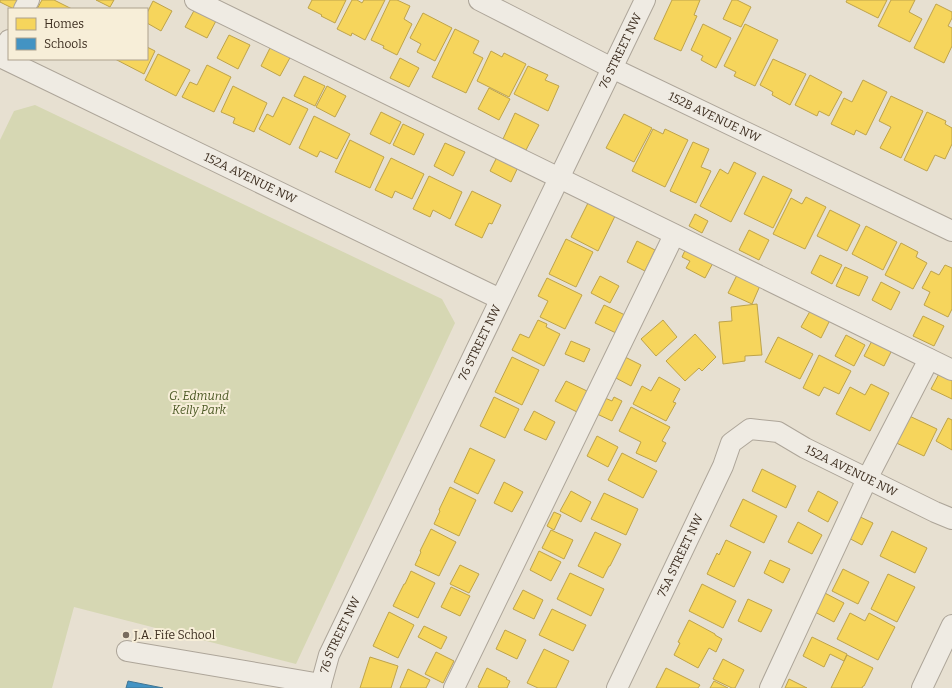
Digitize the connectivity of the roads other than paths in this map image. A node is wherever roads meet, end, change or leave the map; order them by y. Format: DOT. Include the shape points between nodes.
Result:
graph roads {
  1 [pos="195,0"];
  2 [pos="479,0"];
  3 [pos="645,0"];
  4 [pos="8,43"];
  5 [pos="2,63"];
  6 [pos="612,68"];
  7 [pos="559,178"];
  8 [pos="952,231"];
  9 [pos="674,235"];
  10 [pos="500,299"];
  11 [pos="929,359"];
  12 [pos="952,370"];
  13 [pos="750,428"];
  14 [pos="867,478"];
  15 [pos="952,519"];
  16 [pos="952,626"];
  17 [pos="127,651"];
  18 [pos="321,686"];
  19 [pos="454,688"];
  20 [pos="617,688"];
  21 [pos="770,688"];
  22 [pos="922,688"];
  1 -- 7 [label="street"];
  2 -- 6 [label="street, 152B AVENUE NW"];
  3 -- 6 [label="street, 76 STREET NW"];
  4 -- 5 [label="street"];
  5 -- 10 [label="street, 152A AVENUE NW"];
  6 -- 7 [label="street, 76 STREET NW"];
  6 -- 8 [label="street, 152B AVENUE NW"];
  7 -- 9 [label="street"];
  7 -- 10 [label="street, 76 STREET NW"];
  9 -- 11 [label="street"];
  9 -- 19 [label="street"];
  10 -- 18 [label="street, 76 STREET NW" via="329,655"];
  11 -- 12 [label="street"];
  11 -- 14 [label="street"];
  13 -- 14 [label="street, 152A AVENUE NW" via="778,432"];
  13 -- 20 [label="street, 75A STREET NW" via="732,443"];
  14 -- 15 [label="street, 152A AVENUE NW"];
  14 -- 21 [label="street"];
  16 -- 22 [label="street"];
  17 -- 18 [label="street"];
}
